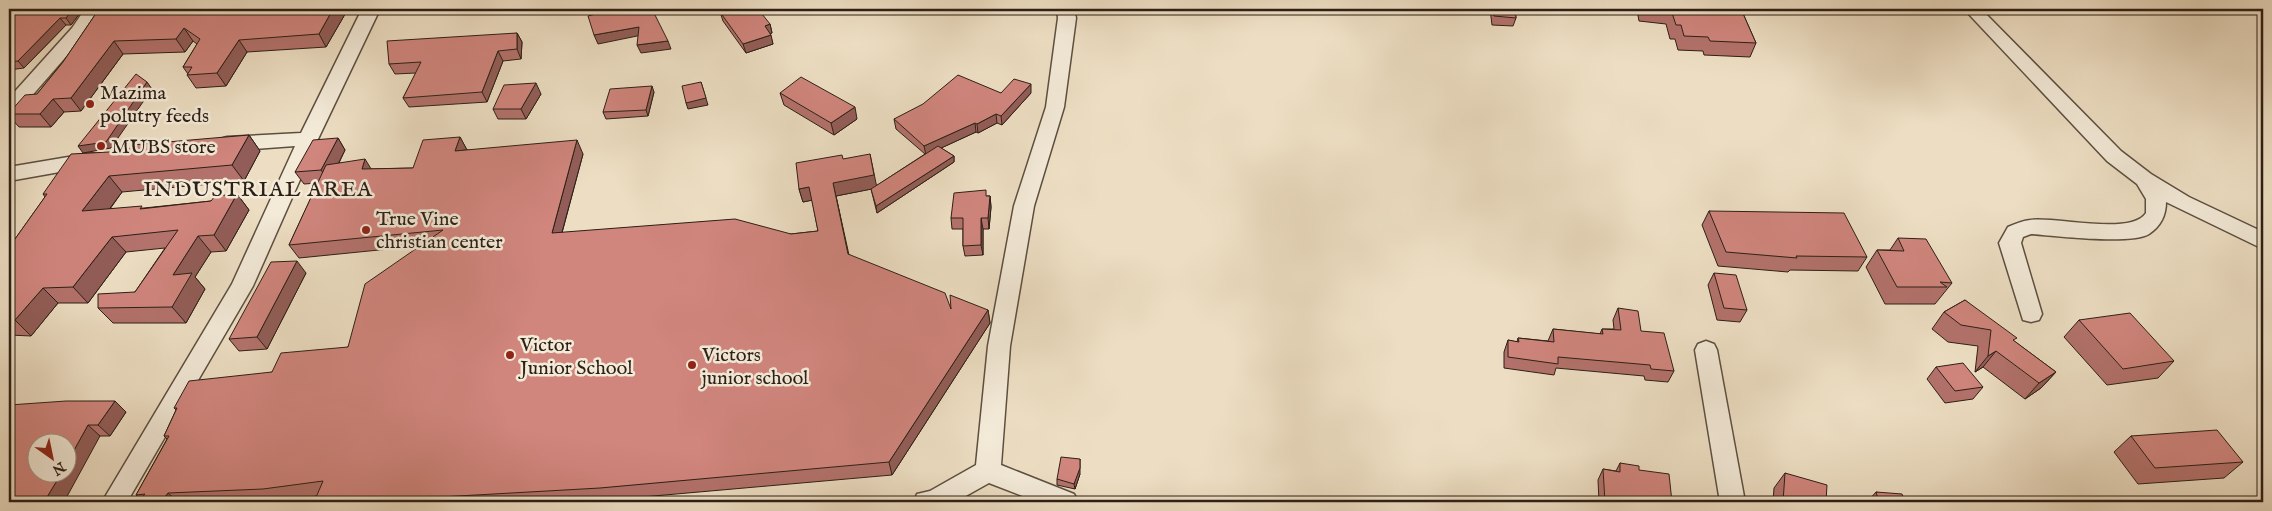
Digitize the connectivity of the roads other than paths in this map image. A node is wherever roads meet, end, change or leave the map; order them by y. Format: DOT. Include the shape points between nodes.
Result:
graph roads {
  1 [pos="94,9"];
  2 [pos="371,9"];
  3 [pos="1066,9"];
  4 [pos="1972,9"];
  5 [pos="9,110"];
  6 [pos="308,139"];
  7 [pos="209,146"];
  8 [pos="112,157"];
  9 [pos="9,174"];
  10 [pos="2144,179"];
  11 [pos="2263,241"];
  12 [pos="2031,314"];
  13 [pos="1706,350"];
  14 [pos="988,471"];
  15 [pos="114,502"];
  16 [pos="926,502"];
  17 [pos="1065,502"];
  18 [pos="1733,502"];
  1 -- 5 [label="street" via="78,32"];
  2 -- 6 [label="street"];
  3 -- 14 [label="street" via="1055,106 1024,206 999,346"];
  4 -- 10 [label="street" via="2114,156"];
  6 -- 7 [label="street"];
  6 -- 15 [label="street" via="242,286"];
  8 -- 9 [label="street"];
  10 -- 11 [label="street" via="2182,202"];
  10 -- 12 [label="street" via="2156,199 2156,213 2151,222 2141,229 2030,227 2015,232 2010,244"];
  13 -- 18 [label="street"];
  14 -- 16 [label="street" via="933,502"];
  14 -- 17 [label="street"];
}
